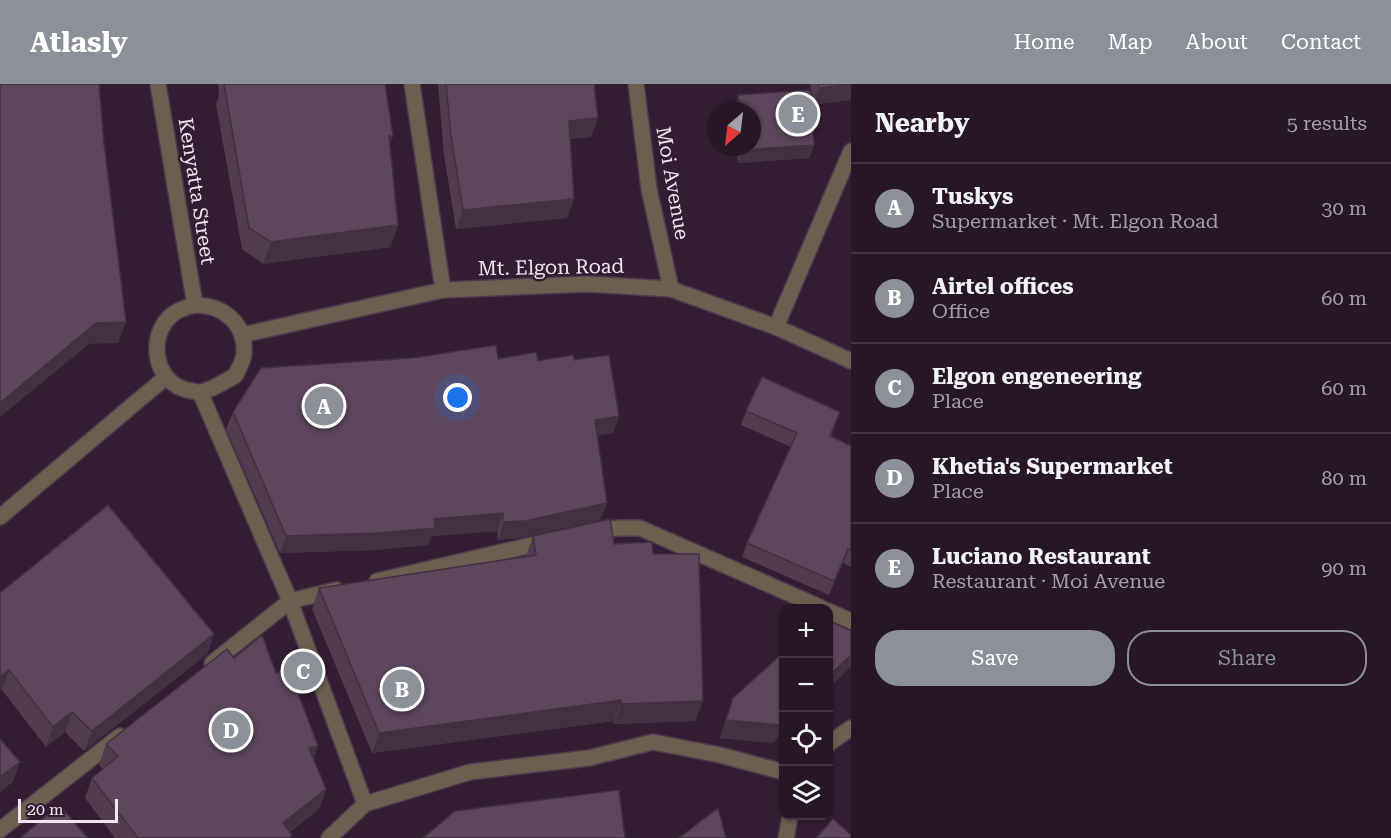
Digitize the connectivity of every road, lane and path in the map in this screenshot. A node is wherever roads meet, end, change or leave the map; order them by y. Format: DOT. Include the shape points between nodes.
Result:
graph roads {
  1 [pos="158,84"];
  2 [pos="412,84"];
  3 [pos="636,84"];
  4 [pos="851,151"];
  5 [pos="671,289"];
  6 [pos="443,290"];
  7 [pos="195,304"];
  8 [pos="776,327"];
  9 [pos="242,335"];
  10 [pos="851,361"];
  11 [pos="166,377"];
  12 [pos="200,392"];
  13 [pos="0,517"];
  14 [pos="290,601"];
  15 [pos="811,604"];
  16 [pos="833,613"];
  17 [pos="851,621"];
  18 [pos="197,675"];
  19 [pos="131,727"];
  20 [pos="851,728"];
  21 [pos="833,741"];
  22 [pos="779,771"];
  23 [pos="365,804"];
  24 [pos="789,820"];
  25 [pos="0,830"];
  26 [pos="329,838"];
  27 [pos="786,838"];
  1 -- 7 [label="street, Kenyatta Street"];
  2 -- 6 [label="street"];
  3 -- 5 [label="street, Moi Avenue" via="649,189"];
  4 -- 8 [label="street"];
  5 -- 6 [label="street, Mt. Elgon Road" via="588,284"];
  5 -- 8 [label="street, Mt. Elgon Road"];
  6 -- 9 [label="street, Mt. Elgon Road"];
  7 -- 9 [label="street" via="218,308 229,315"];
  7 -- 11 [label="street" via="173,314 159,332 157,355"];
  8 -- 10 [label="street, Mt. Elgon Road"];
  9 -- 12 [label="street" via="244,357 235,376"];
  11 -- 12 [label="street" via="181,388"];
  11 -- 13 [label="street"];
  12 -- 14 [label="street"];
  14 -- 15 [label="street" via="567,537 607,529 640,528"];
  14 -- 18 [label="street"];
  14 -- 23 [label="street"];
  16 -- 17 [label="street"];
  19 -- 25 [label="street"];
  20 -- 21 [label="street"];
  22 -- 23 [label="street" via="653,742 589,759 470,772"];
  23 -- 26 [label="street"];
  24 -- 27 [label="street"];
}
